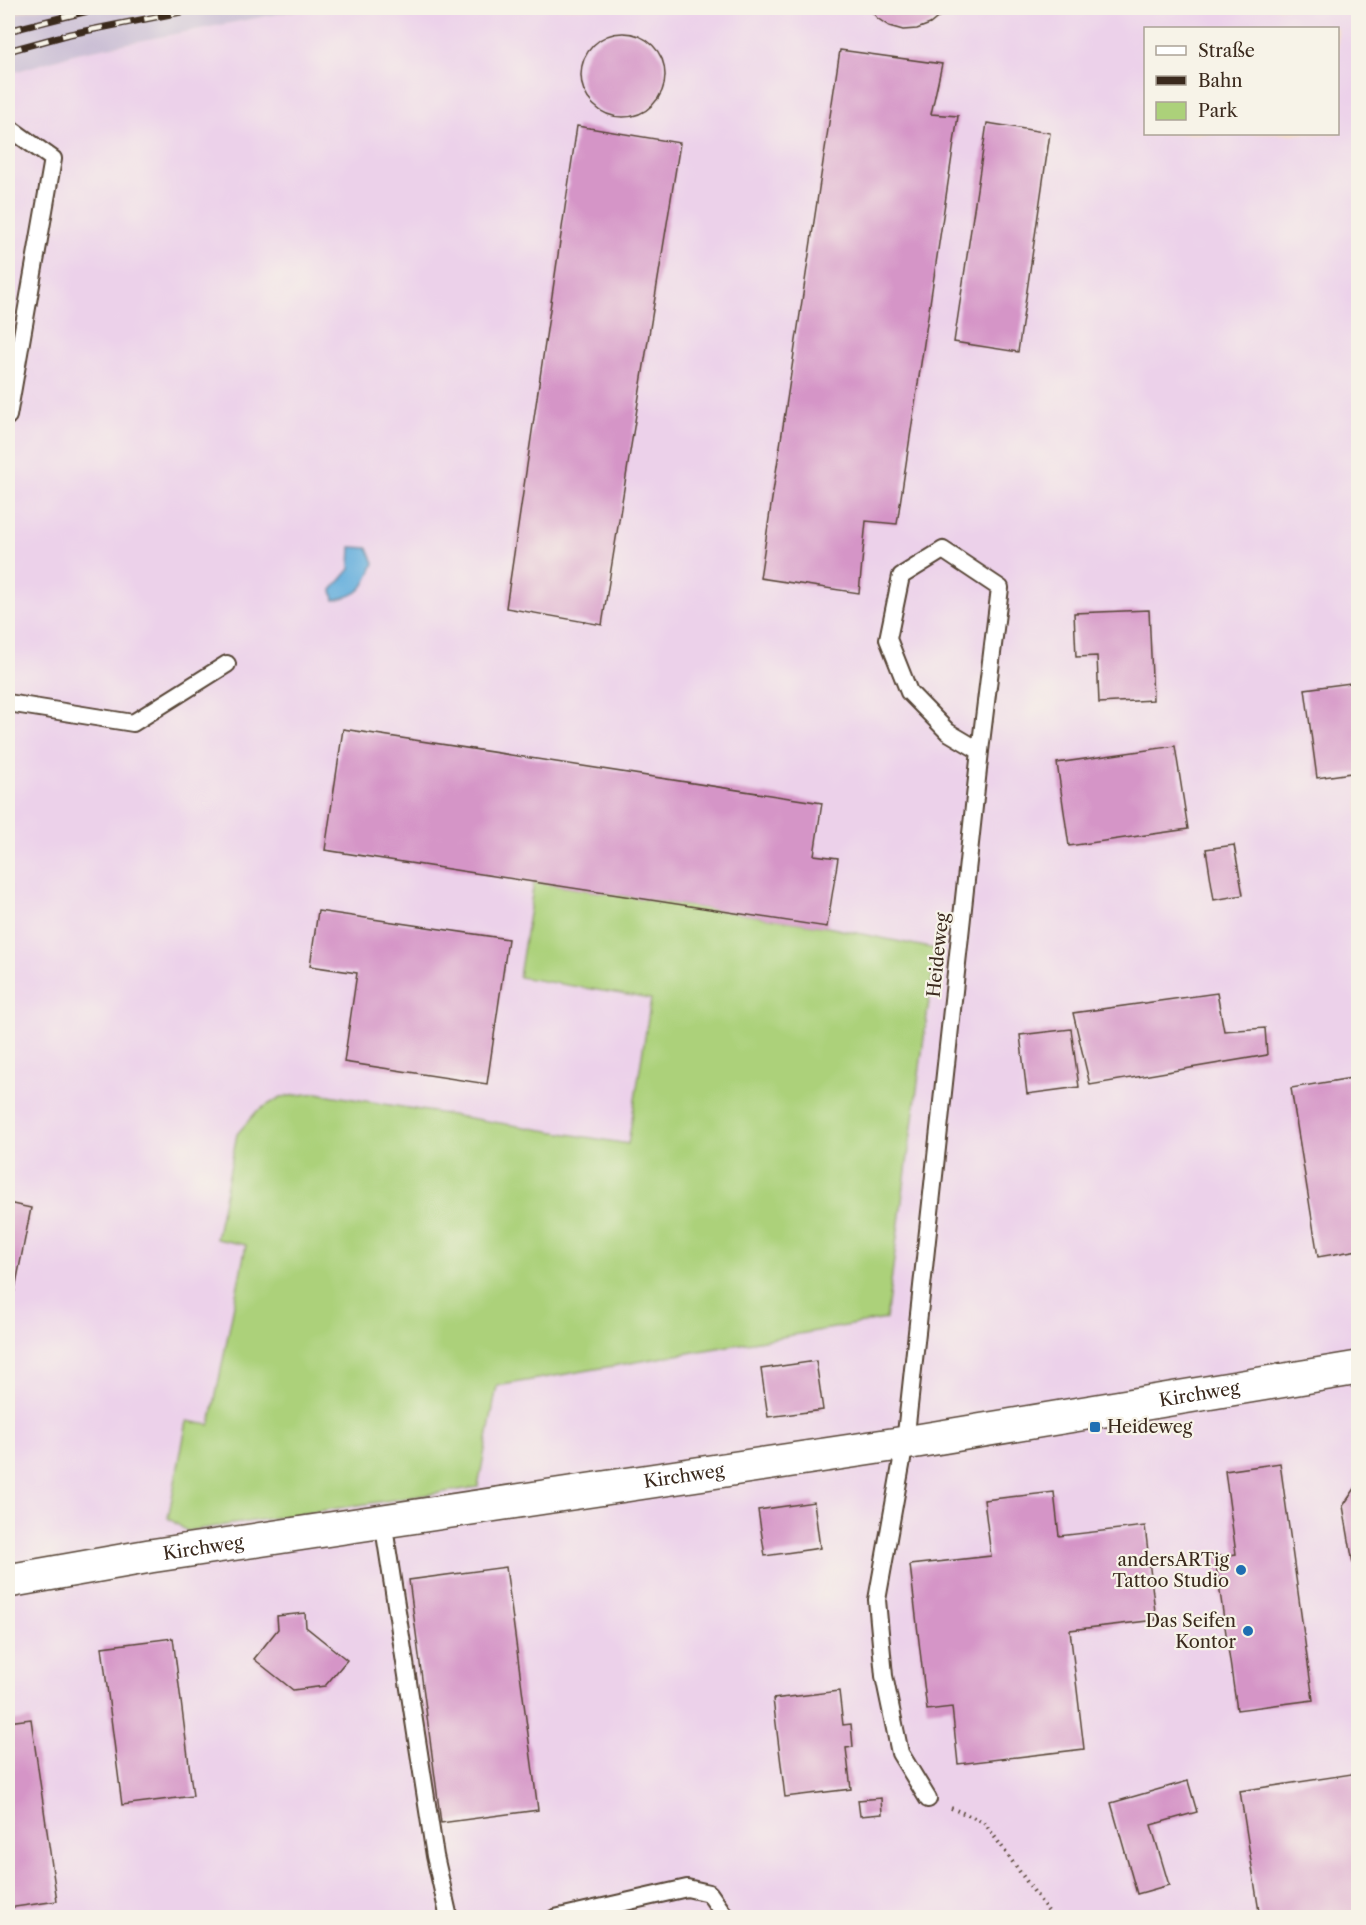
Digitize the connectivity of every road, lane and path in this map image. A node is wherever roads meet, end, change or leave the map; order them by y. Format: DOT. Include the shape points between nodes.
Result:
graph roads {
  1 [pos="8,127"];
  2 [pos="8,416"];
  3 [pos="227,664"];
  4 [pos="8,703"];
  5 [pos="980,751"];
  6 [pos="1359,1368"];
  7 [pos="905,1443"];
  8 [pos="383,1521"];
  9 [pos="8,1581"];
  10 [pos="928,1799"];
  11 [pos="449,1917"];
  12 [pos="555,1917"];
  13 [pos="724,1917"];
  14 [pos="1053,1917"];
  1 -- 2 [label="lane" via="53,159"];
  3 -- 4 [label="lane" via="133,723"];
  5 -- 5 [label="lane, Heideweg" via="1000,588 943,550 901,576 888,639 909,692 948,732"];
  5 -- 7 [label="lane, Heideweg"];
  6 -- 7 [label="street, Kirchweg"];
  7 -- 8 [label="street, Kirchweg"];
  7 -- 10 [label="lane, Heideweg" via="878,1600 884,1676 900,1753"];
  8 -- 9 [label="street, Kirchweg"];
  8 -- 11 [label="lane" via="435,1856"];
  10 -- 14 [label="path" via="984,1822"];
  12 -- 13 [label="lane" via="687,1888 709,1893"];
}
